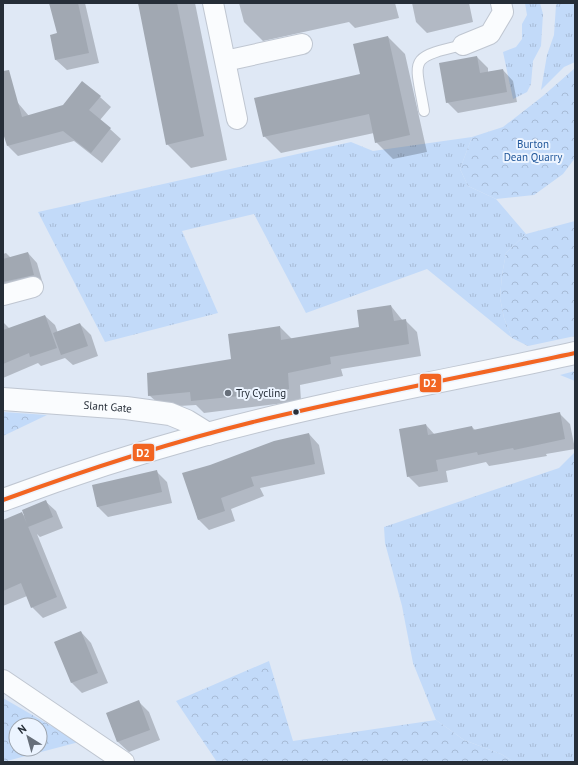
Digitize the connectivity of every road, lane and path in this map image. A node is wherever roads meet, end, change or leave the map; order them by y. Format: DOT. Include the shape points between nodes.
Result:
graph roads {
  1 [pos="213,3"];
  2 [pos="501,3"];
  3 [pos="302,44"];
  4 [pos="463,45"];
  5 [pos="225,61"];
  6 [pos="424,111"];
  7 [pos="237,119"];
  8 [pos="33,287"];
  9 [pos="3,295"];
  10 [pos="575,354"];
  11 [pos="3,399"];
  12 [pos="208,434"];
  13 [pos="3,500"];
  14 [pos="3,680"];
  15 [pos="124,762"];
  1 -- 5 [label="street"];
  2 -- 4 [label="street" via="503,12 490,34"];
  3 -- 5 [label="street"];
  4 -- 6 [label="lane" via="431,53 420,61 417,68"];
  5 -- 7 [label="street"];
  8 -- 9 [label="street"];
  10 -- 12 [label="main road" via="330,405"];
  11 -- 12 [label="main road, Slant Gate" via="126,408 170,414"];
  12 -- 13 [label="main road" via="83,470"];
  14 -- 15 [label="street"];
}
